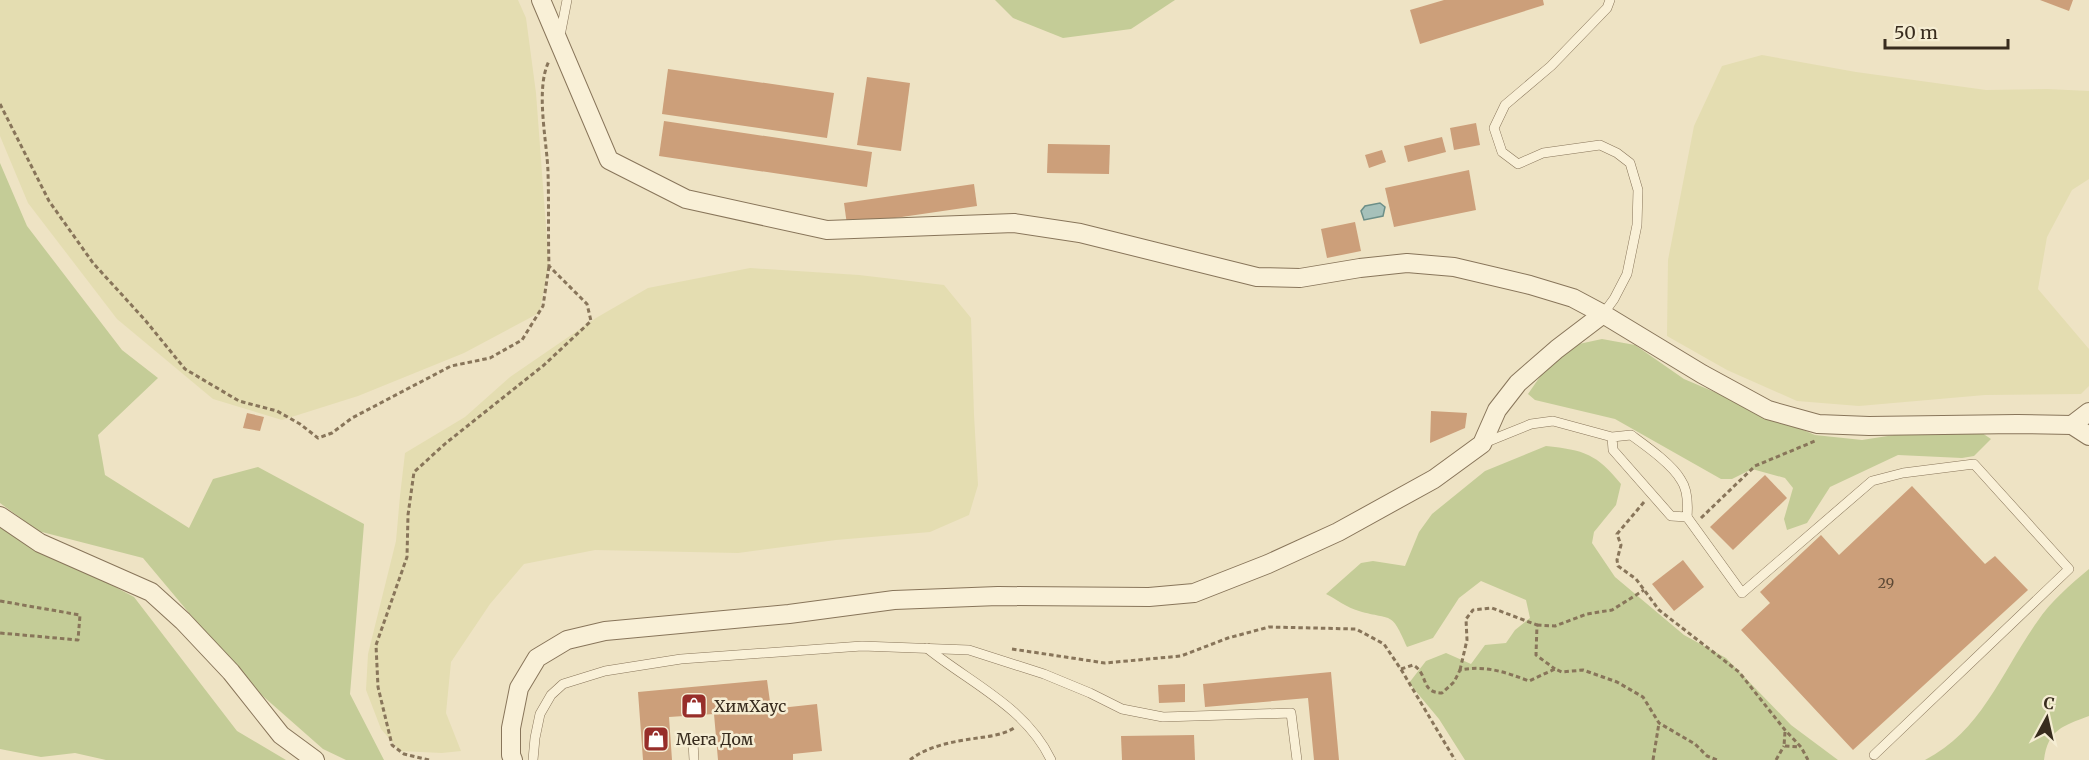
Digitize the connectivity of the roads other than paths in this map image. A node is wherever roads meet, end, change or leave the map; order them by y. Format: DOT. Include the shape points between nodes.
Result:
graph roads {
  1 [pos="540,0"];
  2 [pos="567,0"];
  3 [pos="1610,0"];
  4 [pos="559,43"];
  5 [pos="1603,314"];
  6 [pos="2089,412"];
  7 [pos="2072,425"];
  8 [pos="2089,436"];
  9 [pos="1612,437"];
  10 [pos="1482,444"];
  11 [pos="0,516"];
  12 [pos="1690,521"];
  13 [pos="927,648"];
  14 [pos="693,742"];
  15 [pos="1874,755"];
  16 [pos="315,760"];
  17 [pos="513,760"];
  18 [pos="533,760"];
  19 [pos="694,760"];
  20 [pos="1051,760"];
  21 [pos="1297,760"];
  1 -- 4 [label="street"];
  2 -- 4 [label="lane"];
  3 -- 5 [label="lane" via="1607,8 1551,66 1505,105 1494,128 1502,152 1518,164 1543,153 1600,145 1630,163 1638,190 1637,225 1627,274"];
  4 -- 5 [label="street" via="609,160 686,199 827,230 1014,223 1080,233 1257,277 1300,279 1407,263 1454,267 1573,298"];
  5 -- 7 [label="street" via="1768,410 1818,424"];
  5 -- 10 [label="street" via="1518,383 1497,410"];
  6 -- 7 [label="street"];
  7 -- 8 [label="street"];
  9 -- 10 [label="lane" via="1553,421 1531,424"];
  9 -- 12 [label="lane" via="1613,450 1671,516"];
  9 -- 12 [label="lane" via="1631,435 1655,452 1682,480"];
  10 -- 17 [label="street" via="1434,478 1338,532 1194,593 894,600 605,631 567,640 537,658 519,688 511,728"];
  11 -- 16 [label="street" via="40,543 151,592 231,672 280,735"];
  12 -- 15 [label="lane" via="1742,593 1872,481 1974,464 2069,569"];
  13 -- 18 [label="lane" via="862,646 681,658 605,671 563,684 551,695 540,714"];
  13 -- 20 [label="lane" via="1000,699 1024,723"];
  13 -- 21 [label="lane" via="969,650 1044,674 1122,709 1163,717 1291,713"];
  14 -- 19 [label="lane"];
}
